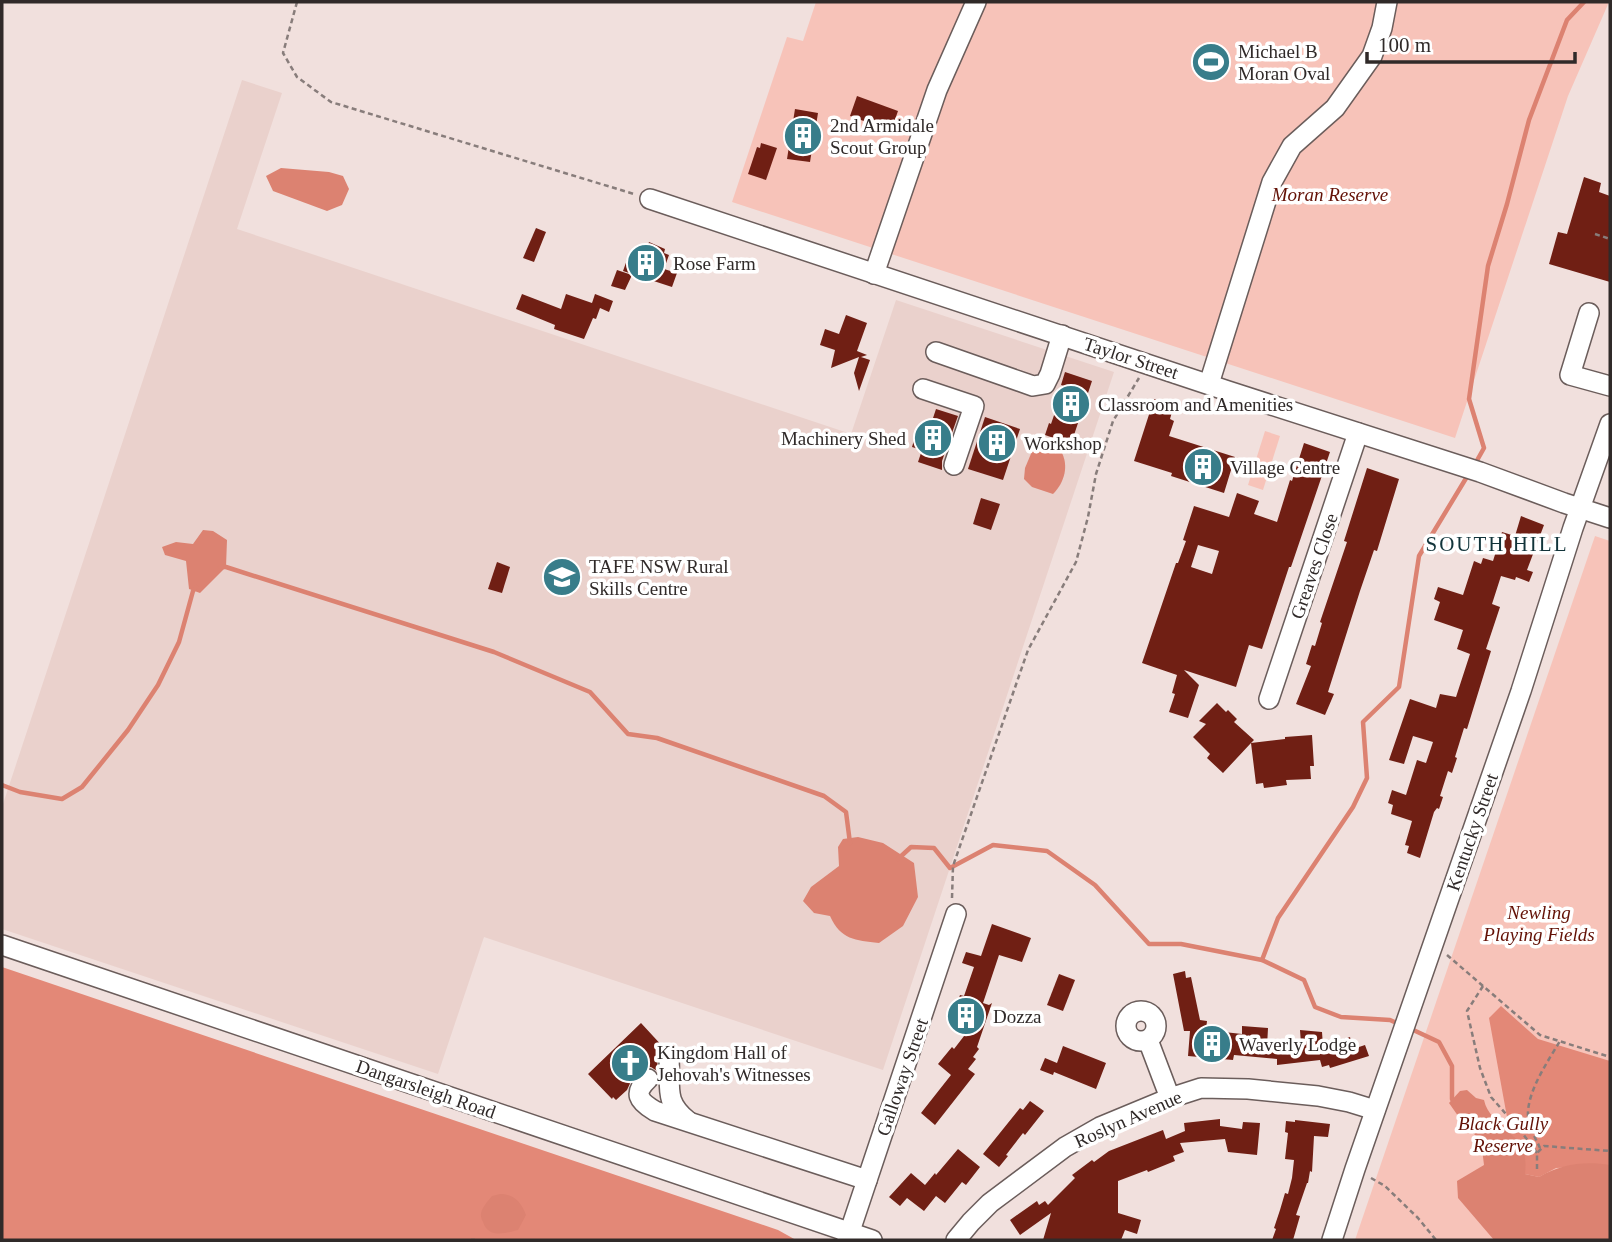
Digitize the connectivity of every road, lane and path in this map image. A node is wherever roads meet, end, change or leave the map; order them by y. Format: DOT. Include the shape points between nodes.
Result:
graph roads {
  1 [pos="297,2"];
  2 [pos="976,2"];
  3 [pos="1387,2"];
  4 [pos="650,199"];
  5 [pos="1595,234"];
  6 [pos="1610,239"];
  7 [pos="874,274"];
  8 [pos="1589,313"];
  9 [pos="1062,335"];
  10 [pos="936,352"];
  11 [pos="1145,369"];
  12 [pos="1209,384"];
  13 [pos="1610,386"];
  14 [pos="923,390"];
  15 [pos="1610,424"];
  16 [pos="1359,433"];
  17 [pos="954,465"];
  18 [pos="1579,508"];
  19 [pos="1610,518"];
  20 [pos="1269,699"];
  21 [pos="956,914"];
  22 [pos="2,945"];
  23 [pos="1444,953"];
  24 [pos="1483,986"];
  25 [pos="1148,1040"];
  26 [pos="1560,1041"];
  27 [pos="1610,1056"];
  28 [pos="668,1061"];
  29 [pos="648,1079"];
  30 [pos="1170,1098"];
  31 [pos="1375,1110"];
  32 [pos="688,1121"];
  33 [pos="1540,1148"];
  34 [pos="1610,1151"];
  35 [pos="1537,1153"];
  36 [pos="1537,1169"];
  37 [pos="1369,1177"];
  38 [pos="867,1180"];
  39 [pos="848,1237"];
  40 [pos="872,1240"];
  41 [pos="956,1240"];
  42 [pos="1332,1240"];
  43 [pos="1436,1240"];
  1 -- 4 [label="path" via="282,53 297,77 331,102"];
  2 -- 7 [label="street" via="937,90"];
  3 -- 12 [label="street" via="1372,56 1335,108 1292,146 1272,182"];
  4 -- 7 [label="street, Taylor Street"];
  5 -- 6 [label="path"];
  7 -- 9 [label="street, Taylor Street"];
  8 -- 13 [label="street" via="1570,375"];
  9 -- 10 [label="street" via="1045,384 1033,386"];
  9 -- 12 [label="street, Taylor Street"];
  11 -- 21 [label="path" via="1114,421 1096,474 1076,562 1027,650 953,866 951,902"];
  12 -- 16 [label="street, Taylor Street"];
  14 -- 17 [label="street" via="974,406"];
  15 -- 18 [label="street, Kentucky Street"];
  16 -- 18 [label="street, Taylor Street"];
  16 -- 20 [label="street, Greaves Close"];
  18 -- 19 [label="street, Taylor Street"];
  18 -- 31 [label="street, Kentucky Street" via="1521,691"];
  21 -- 38 [label="street, Galloway Street"];
  22 -- 39 [label="street, Dangarsleigh Road"];
  23 -- 24 [label="path"];
  24 -- 26 [label="path" via="1540,1035"];
  24 -- 35 [label="path" via="1467,1011 1480,1068 1491,1097"];
  25 -- 30 [label="street"];
  26 -- 27 [label="path"];
  26 -- 33 [label="path" via="1532,1094 1528,1113"];
  28 -- 32 [label="street" via="669,1096"];
  29 -- 32 [label="street" via="639,1092 644,1105"];
  30 -- 31 [label="street, Roslyn Avenue" via="1201,1088 1248,1088 1328,1098"];
  30 -- 41 [label="street, Roslyn Avenue" via="1065,1147 989,1203"];
  31 -- 42 [label="street, Kentucky Street"];
  32 -- 38 [label="street"];
  33 -- 34 [label="path"];
  33 -- 35 [label="path"];
  35 -- 36 [label="path"];
  37 -- 43 [label="path" via="1385,1186"];
  38 -- 39 [label="street, Galloway Street"];
  39 -- 40 [label="street, Dangarsleigh Road"];
}
